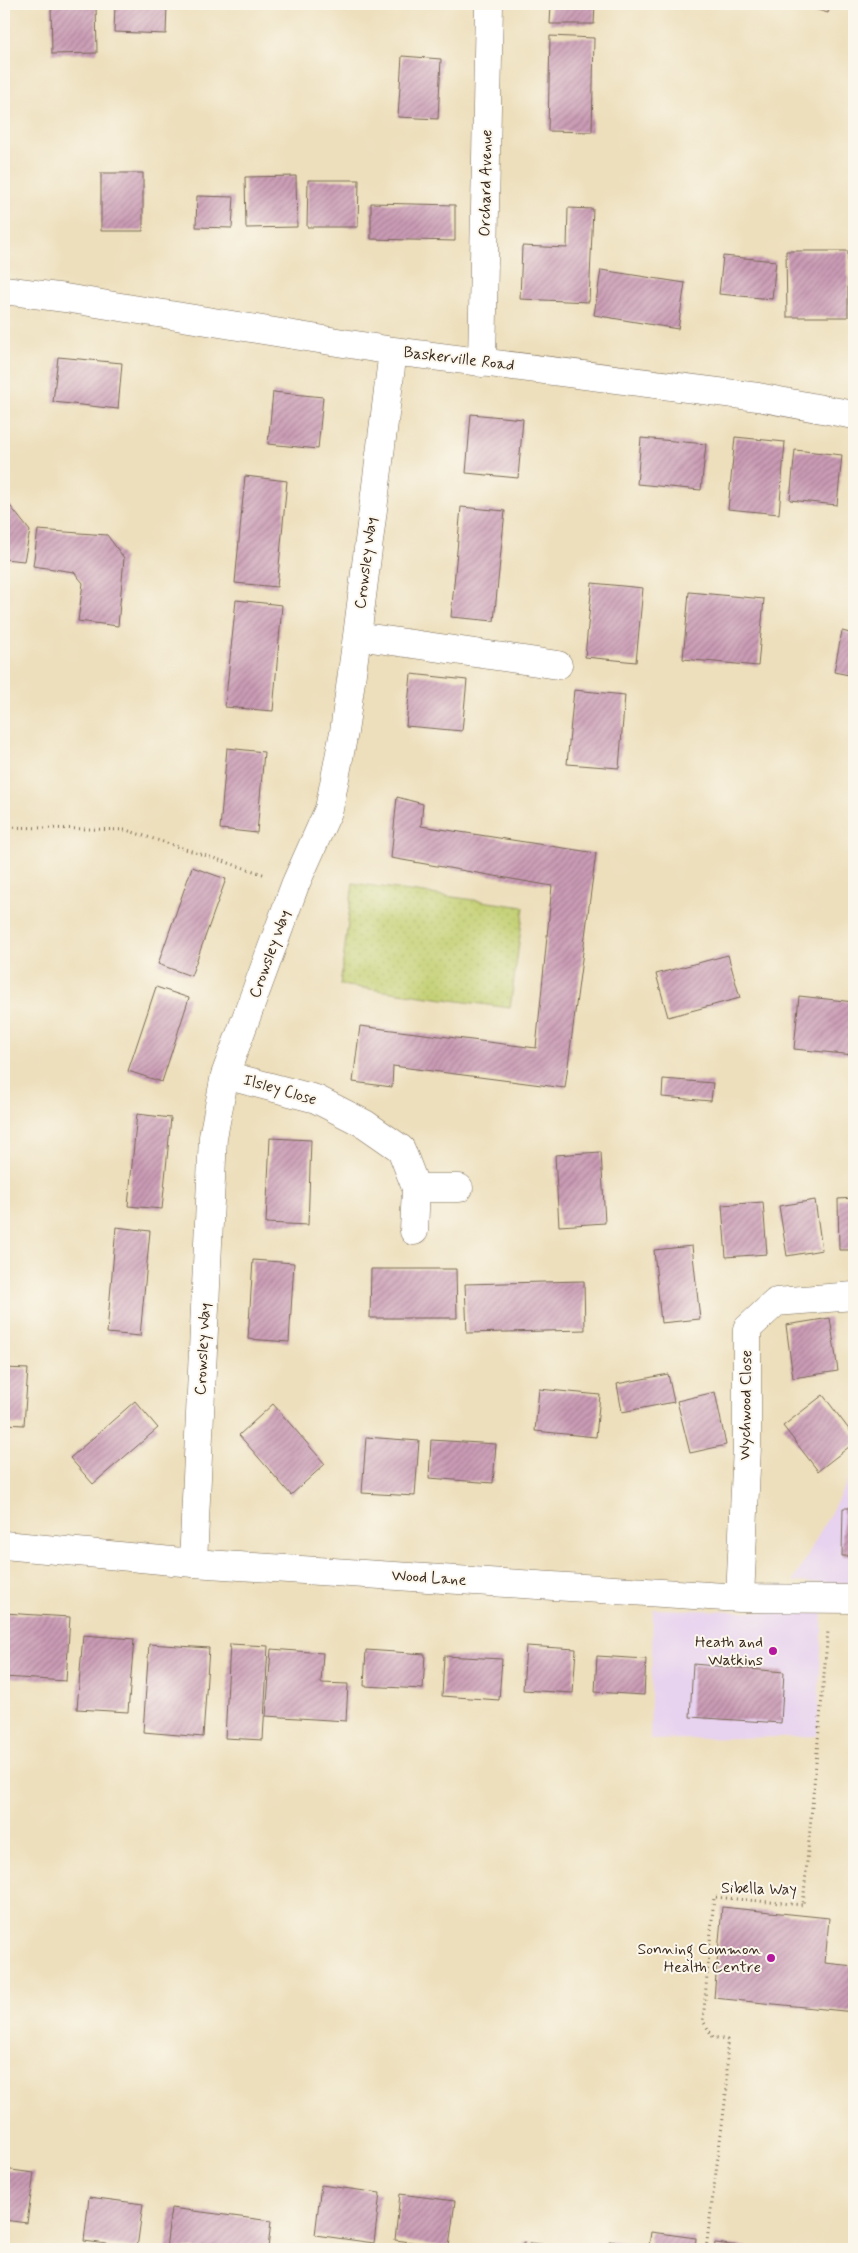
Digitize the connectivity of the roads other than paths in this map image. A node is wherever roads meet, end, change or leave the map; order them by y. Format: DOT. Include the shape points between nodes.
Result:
graph roads {
  1 [pos="489,4"];
  2 [pos="4,290"];
  3 [pos="393,351"];
  4 [pos="482,363"];
  5 [pos="854,415"];
  6 [pos="357,636"];
  7 [pos="558,665"];
  8 [pos="226,1075"];
  9 [pos="416,1188"];
  10 [pos="459,1188"];
  11 [pos="414,1231"];
  12 [pos="854,1296"];
  13 [pos="4,1545"];
  14 [pos="193,1563"];
  15 [pos="740,1598"];
  16 [pos="842,1599"];
  1 -- 4 [label="street, Orchard Avenue"];
  2 -- 3 [label="street, Baskerville Road"];
  3 -- 4 [label="street, Baskerville Road"];
  3 -- 6 [label="street, Crowsley Way"];
  4 -- 5 [label="street, Baskerville Road" via="758,397"];
  6 -- 7 [label="street"];
  6 -- 8 [label="street, Crowsley Way" via="344,732 329,809 295,885"];
  8 -- 9 [label="street, Ilsley Close" via="316,1099 366,1124 400,1149"];
  8 -- 14 [label="street, Crowsley Way" via="213,1137"];
  9 -- 10 [label="street"];
  9 -- 11 [label="street, Ilsley Close"];
  12 -- 15 [label="street, Wychwood Close" via="776,1302 747,1329 747,1446"];
  13 -- 14 [label="street, Wood Lane"];
  14 -- 15 [label="street, Wood Lane"];
  15 -- 16 [label="street, Wood Lane"];
}
